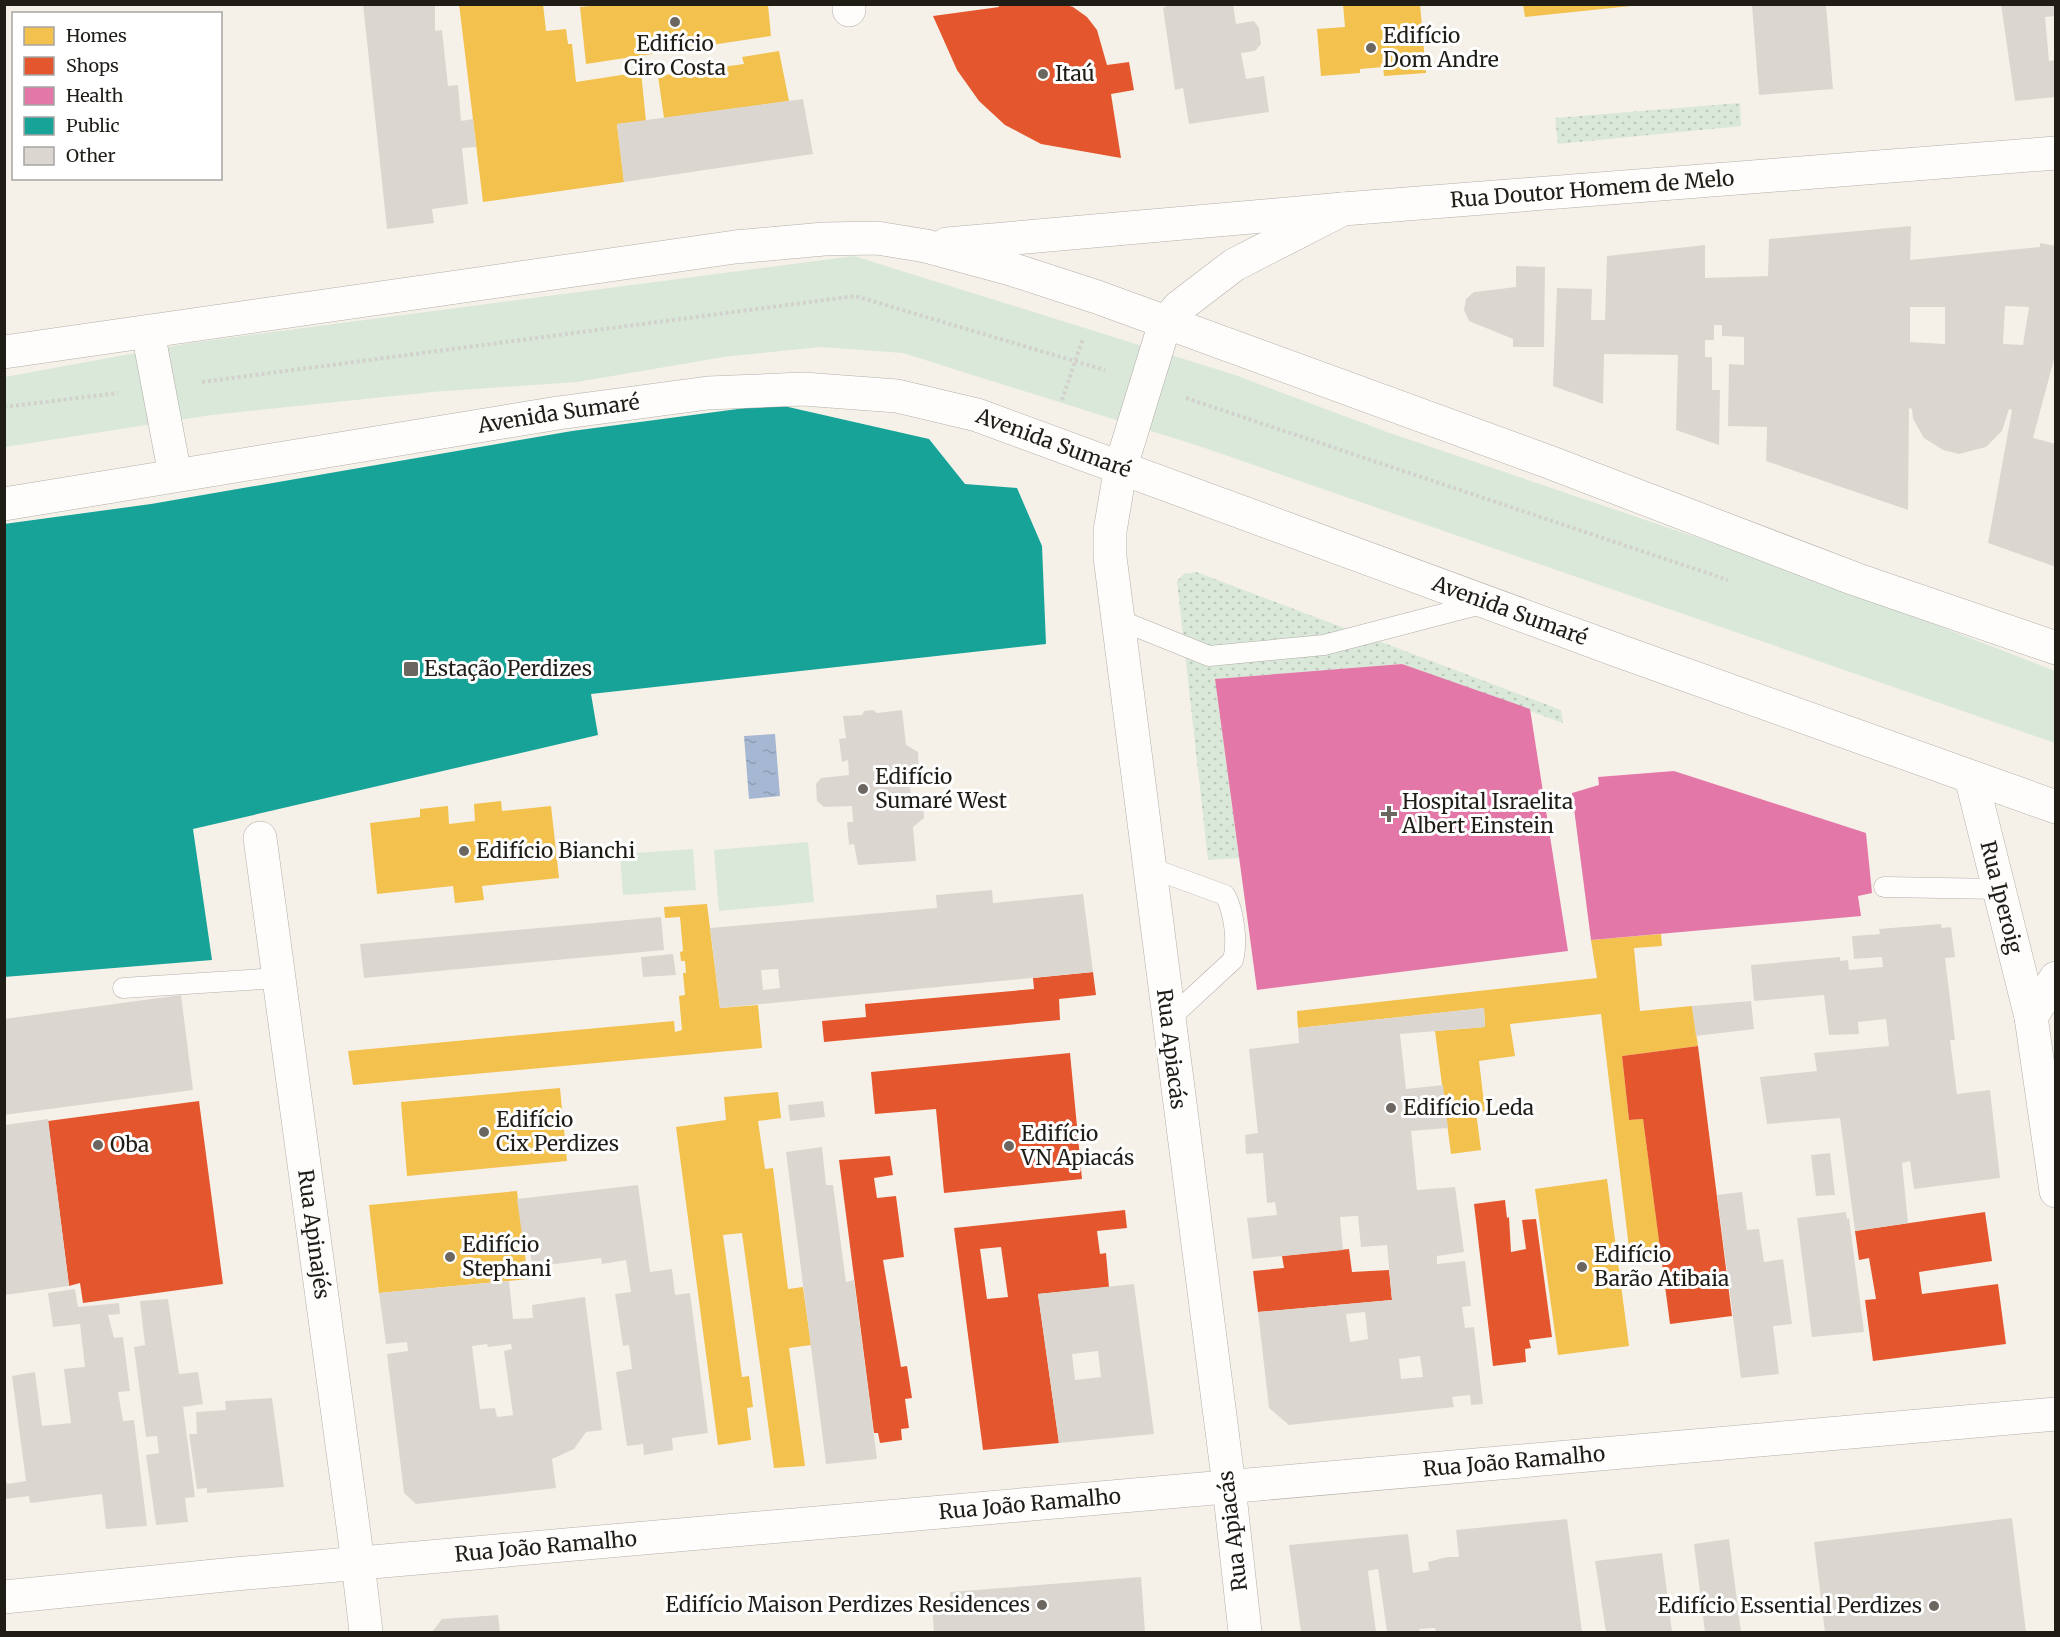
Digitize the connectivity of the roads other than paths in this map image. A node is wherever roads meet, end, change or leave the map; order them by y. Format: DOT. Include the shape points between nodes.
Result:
graph roads {
  1 [pos="2055,153"];
  2 [pos="1343,209"];
  3 [pos="926,246"];
  4 [pos="1165,323"];
  5 [pos="148,332"];
  6 [pos="4,352"];
  7 [pos="1120,466"];
  8 [pos="174,475"];
  9 [pos="4,504"];
  10 [pos="1487,602"];
  11 [pos="1117,619"];
  12 [pos="2055,648"];
  13 [pos="1971,777"];
  14 [pos="2055,807"];
  15 [pos="260,838"];
  16 [pos="1148,867"];
  17 [pos="1884,887"];
  18 [pos="2000,889"];
  19 [pos="279,978"];
  20 [pos="2055,978"];
  21 [pos="123,988"];
  22 [pos="2031,1017"];
  23 [pos="1167,1021"];
  24 [pos="2055,1191"];
  25 [pos="2055,1414"];
  26 [pos="1229,1486"];
  27 [pos="358,1563"];
  28 [pos="4,1596"];
  29 [pos="366,1632"];
  30 [pos="1245,1632"];
  1 -- 2 [label="street, Rua Doutor Homem de Melo"];
  2 -- 3 [label="street"];
  2 -- 4 [label="street, Rua Doutor Homem de Melo" via="1234,265 1179,307"];
  3 -- 4 [label="street" via="1097,297"];
  3 -- 5 [label="street" via="877,238 735,247"];
  4 -- 7 [label="street, Rua Apiacás"];
  4 -- 12 [label="street" via="1549,462 1855,579"];
  5 -- 6 [label="street"];
  5 -- 8 [label="street"];
  7 -- 8 [label="street, Avenida Sumaré" via="977,415 897,396 803,388 708,393 569,411"];
  7 -- 10 [label="street, Avenida Sumaré"];
  7 -- 11 [label="street, Rua Apiacás" via="1110,536"];
  8 -- 9 [label="street, Avenida Sumaré"];
  10 -- 11 [label="lane" via="1324,645 1209,656"];
  10 -- 13 [label="street, Avenida Sumaré"];
  11 -- 16 [label="street, Rua Apiacás"];
  13 -- 14 [label="street, Avenida Sumaré"];
  13 -- 18 [label="street, Rua Iperoig"];
  15 -- 19 [label="street, Rua Apinajés"];
  16 -- 23 [label="street, Rua Apiacás"];
  16 -- 23 [label="lane" via="1225,895 1230,904 1233,960"];
  17 -- 18 [label="lane"];
  18 -- 22 [label="street, Rua Iperoig"];
  19 -- 21 [label="lane"];
  19 -- 27 [label="street, Rua Apinajés"];
  20 -- 22 [label="street"];
  22 -- 24 [label="street, Rua Iperoig"];
  23 -- 26 [label="street, Rua Apiacás"];
  25 -- 26 [label="street, Rua João Ramalho"];
  26 -- 27 [label="street, Rua João Ramalho"];
  26 -- 30 [label="street, Rua Apiacás"];
  27 -- 28 [label="street, Rua João Ramalho"];
  27 -- 29 [label="street, Rua Apinajés"];
}
